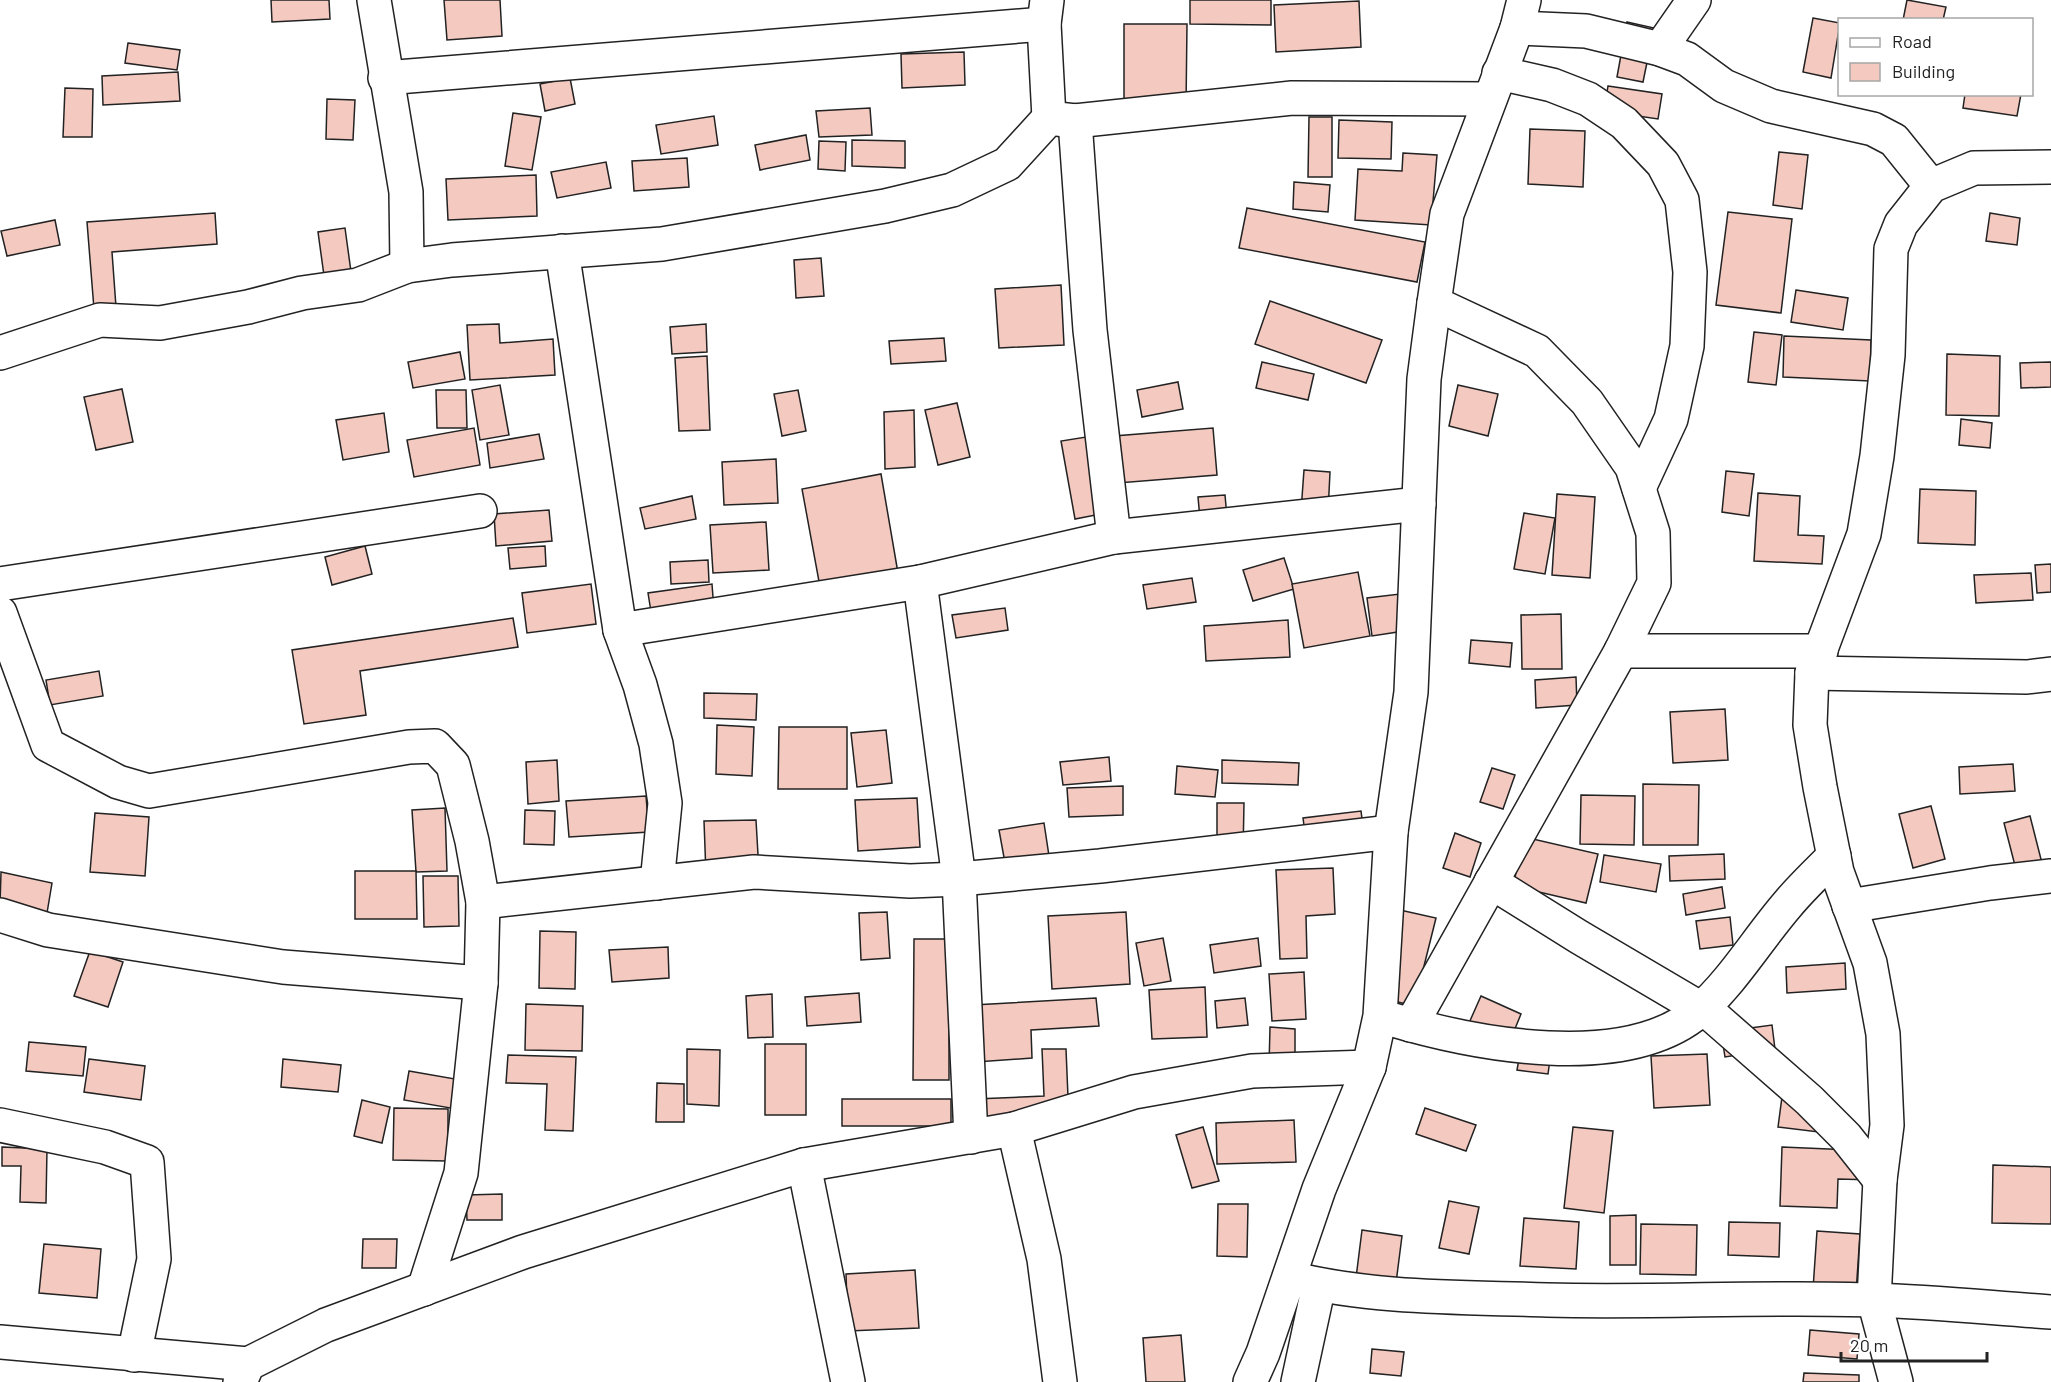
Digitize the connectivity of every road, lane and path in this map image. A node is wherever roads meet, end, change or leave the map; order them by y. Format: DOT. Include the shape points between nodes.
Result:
graph roads {
  1 [pos="374,0"];
  2 [pos="1694,0"];
  3 [pos="1045,12"];
  4 [pos="1521,14"];
  5 [pos="1660,49"];
  6 [pos="385,78"];
  7 [pos="1494,86"];
  8 [pos="1062,120"];
  9 [pos="2051,167"];
  10 [pos="1931,186"];
  11 [pos="562,251"];
  12 [pos="407,266"];
  13 [pos="1434,303"];
  14 [pos="0,353"];
  15 [pos="1639,488"];
  16 [pos="1419,504"];
  17 [pos="480,511"];
  18 [pos="1114,537"];
  19 [pos="920,582"];
  20 [pos="0,584"];
  21 [pos="0,613"];
  22 [pos="620,630"];
  23 [pos="1621,651"];
  24 [pos="1816,662"];
  25 [pos="2051,674"];
  26 [pos="1391,832"];
  27 [pos="1834,856"];
  28 [pos="2051,876"];
  29 [pos="959,879"];
  30 [pos="1491,882"];
  31 [pos="657,884"];
  32 [pos="483,902"];
  33 [pos="1849,906"];
  34 [pos="0,915"];
  35 [pos="481,983"];
  36 [pos="1701,1009"];
  37 [pos="1380,1016"];
  38 [pos="1411,1025"];
  39 [pos="1368,1067"];
  40 [pos="0,1125"];
  41 [pos="1014,1129"];
  42 [pos="971,1137"];
  43 [pos="804,1165"];
  44 [pos="1880,1179"];
  45 [pos="1305,1281"];
  46 [pos="424,1290"];
  47 [pos="1874,1300"];
  48 [pos="2051,1312"];
  49 [pos="0,1341"];
  50 [pos="134,1355"];
  51 [pos="244,1373"];
  52 [pos="848,1382"];
  53 [pos="1060,1382"];
  54 [pos="1250,1382"];
  55 [pos="1298,1382"];
  56 [pos="1896,1382"];
  1 -- 6 [label="street"];
  2 -- 5 [label="street"];
  3 -- 6 [label="street"];
  3 -- 8 [label="street"];
  4 -- 5 [label="street"];
  4 -- 7 [label="street"];
  5 -- 10 [label="street" via="1687,59 1724,86 1771,106 1873,129 1894,140"];
  6 -- 12 [label="street" via="406,192"];
  7 -- 8 [label="street" via="1292,98"];
  7 -- 13 [label="street" via="1447,214"];
  7 -- 15 [label="street" via="1552,85 1588,99 1624,123 1663,164 1682,200 1690,272 1687,346 1671,419"];
  8 -- 11 [label="street" via="1007,164 952,190 885,206 662,244"];
  8 -- 18 [label="street"];
  9 -- 10 [label="street" via="1974,168"];
  10 -- 24 [label="street" via="1901,224 1891,249 1888,355 1870,501 1854,565"];
  11 -- 12 [label="street"];
  11 -- 22 [label="street"];
  12 -- 14 [label="street" via="358,285 160,323 99,320"];
  13 -- 15 [label="street" via="1537,351 1587,402 1632,467"];
  13 -- 16 [label="street" via="1424,379"];
  15 -- 23 [label="street" via="1653,533 1654,583"];
  16 -- 18 [label="street"];
  16 -- 26 [label="street" via="1411,692"];
  17 -- 20 [label="street"];
  18 -- 19 [label="street"];
  19 -- 22 [label="street"];
  19 -- 29 [label="street"];
  21 -- 32 [label="street" via="48,745 118,782 149,791 409,747 435,746 453,765"];
  22 -- 31 [label="street" via="653,734 665,803"];
  23 -- 24 [label="street"];
  23 -- 30 [label="street"];
  24 -- 25 [label="street" via="2027,677"];
  24 -- 27 [label="street" via="1810,725"];
  26 -- 29 [label="street"];
  26 -- 37 [label="street"];
  27 -- 33 [label="street"];
  27 -- 36 [label="street" via="1787,905"];
  28 -- 33 [label="street"];
  29 -- 31 [label="street" via="910,881 754,872"];
  29 -- 42 [label="street"];
  30 -- 36 [label="street"];
  30 -- 38 [label="street"];
  31 -- 32 [label="street"];
  32 -- 35 [label="street"];
  33 -- 44 [label="street" via="1870,963 1883,1034 1887,1125"];
  34 -- 35 [label="street" via="48,930 283,967"];
  35 -- 46 [label="street" via="461,1173"];
  36 -- 38 [label="street" via="1653,1037 1602,1046 1509,1046"];
  36 -- 44 [label="street" via="1754,1049 1809,1100"];
  37 -- 38 [label="street"];
  37 -- 39 [label="street"];
  39 -- 41 [label="street" via="1252,1071 1134,1092"];
  39 -- 45 [label="street" via="1319,1189"];
  40 -- 50 [label="street" via="105,1147 147,1162 154,1259"];
  41 -- 42 [label="street"];
  41 -- 53 [label="street" via="1044,1258"];
  42 -- 43 [label="street"];
  43 -- 46 [label="street" via="523,1252"];
  43 -- 52 [label="street"];
  44 -- 47 [label="street"];
  45 -- 47 [label="street" via="1376,1293 1618,1302"];
  45 -- 54 [label="street"];
  45 -- 55 [label="street"];
  46 -- 51 [label="street" via="326,1325"];
  47 -- 48 [label="street"];
  47 -- 56 [label="street"];
  49 -- 50 [label="street"];
  50 -- 51 [label="street"];
}
